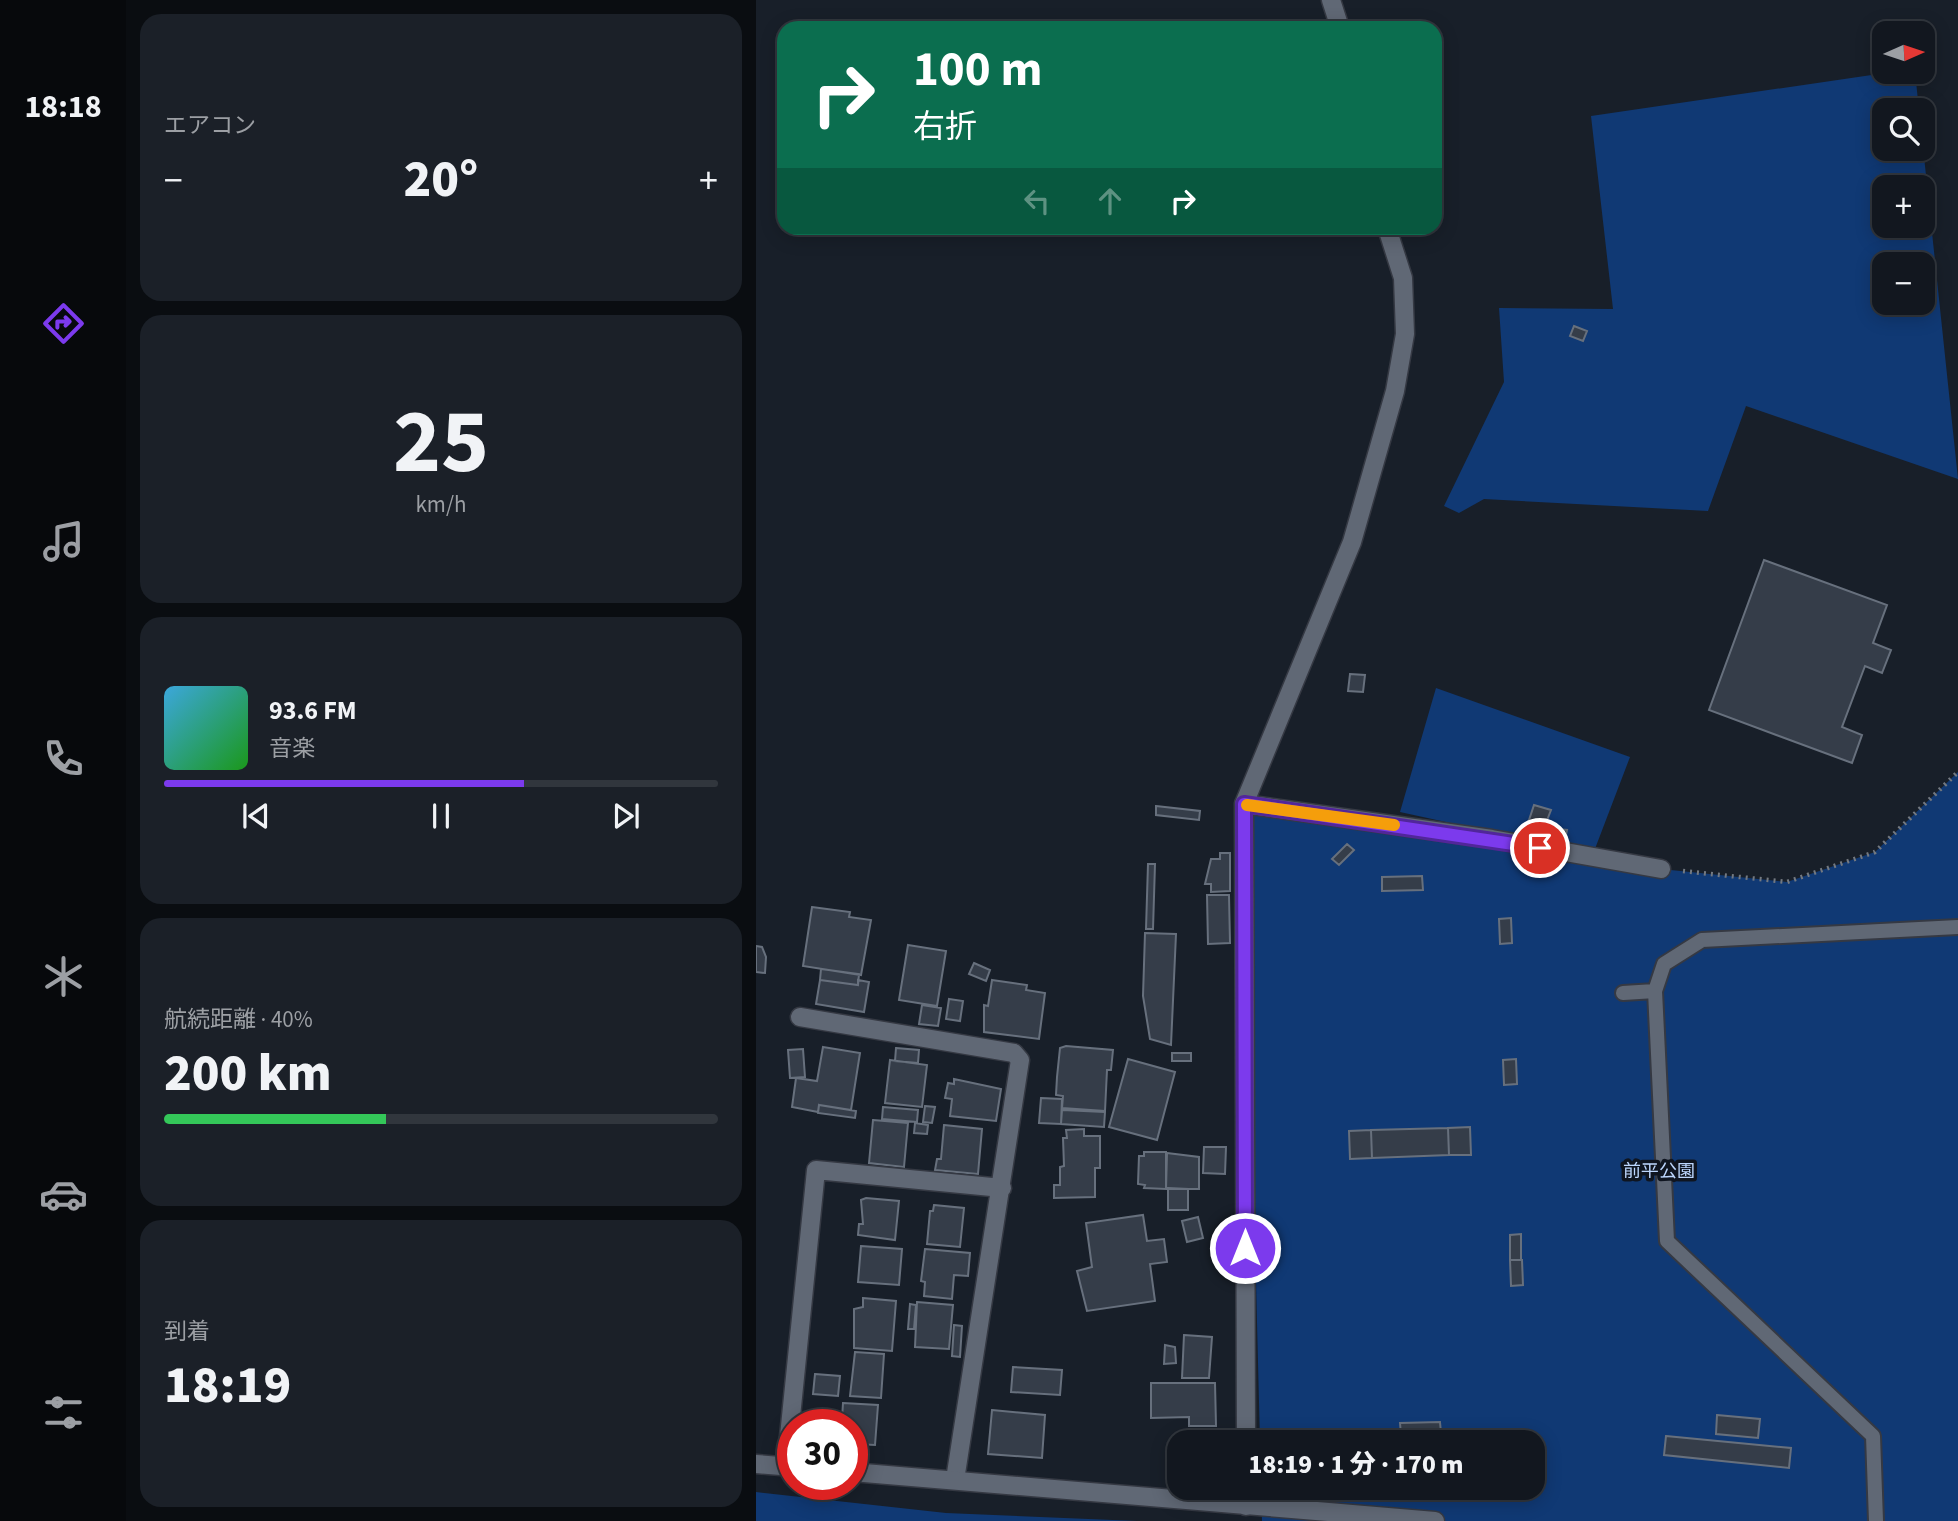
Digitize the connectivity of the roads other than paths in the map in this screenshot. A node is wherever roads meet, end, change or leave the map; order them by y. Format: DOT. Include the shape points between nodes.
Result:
graph roads {
  1 [pos="1331,0"];
  2 [pos="1338,21"];
  3 [pos="1389,235"];
  4 [pos="1244,804"];
  5 [pos="1661,869"];
  6 [pos="1958,927"];
  7 [pos="1655,991"];
  8 [pos="1623,993"];
  9 [pos="800,1017"];
  10 [pos="1002,1188"];
  11 [pos="794,1409"];
  12 [pos="1246,1430"];
  13 [pos="756,1464"];
  14 [pos="777,1466"];
  15 [pos="868,1473"];
  16 [pos="955,1480"];
  17 [pos="1246,1500"];
  18 [pos="1246,1506"];
  19 [pos="1435,1521"];
  20 [pos="1876,1521"];
  1 -- 2 [label="street"];
  3 -- 4 [label="street" via="1402,278 1405,334 1395,391 1352,542"];
  4 -- 5 [label="street" via="1492,839"];
  4 -- 12 [label="street"];
  6 -- 7 [label="lane" via="1702,940 1664,964"];
  7 -- 8 [label="lane"];
  7 -- 20 [label="lane" via="1667,1241 1873,1436"];
  9 -- 10 [label="street" via="1014,1053 1020,1060"];
  10 -- 11 [label="street" via="816,1170"];
  10 -- 16 [label="street"];
  13 -- 14 [label="street"];
  15 -- 16 [label="street"];
  16 -- 18 [label="street"];
  17 -- 18 [label="street"];
  18 -- 19 [label="street"];
}
